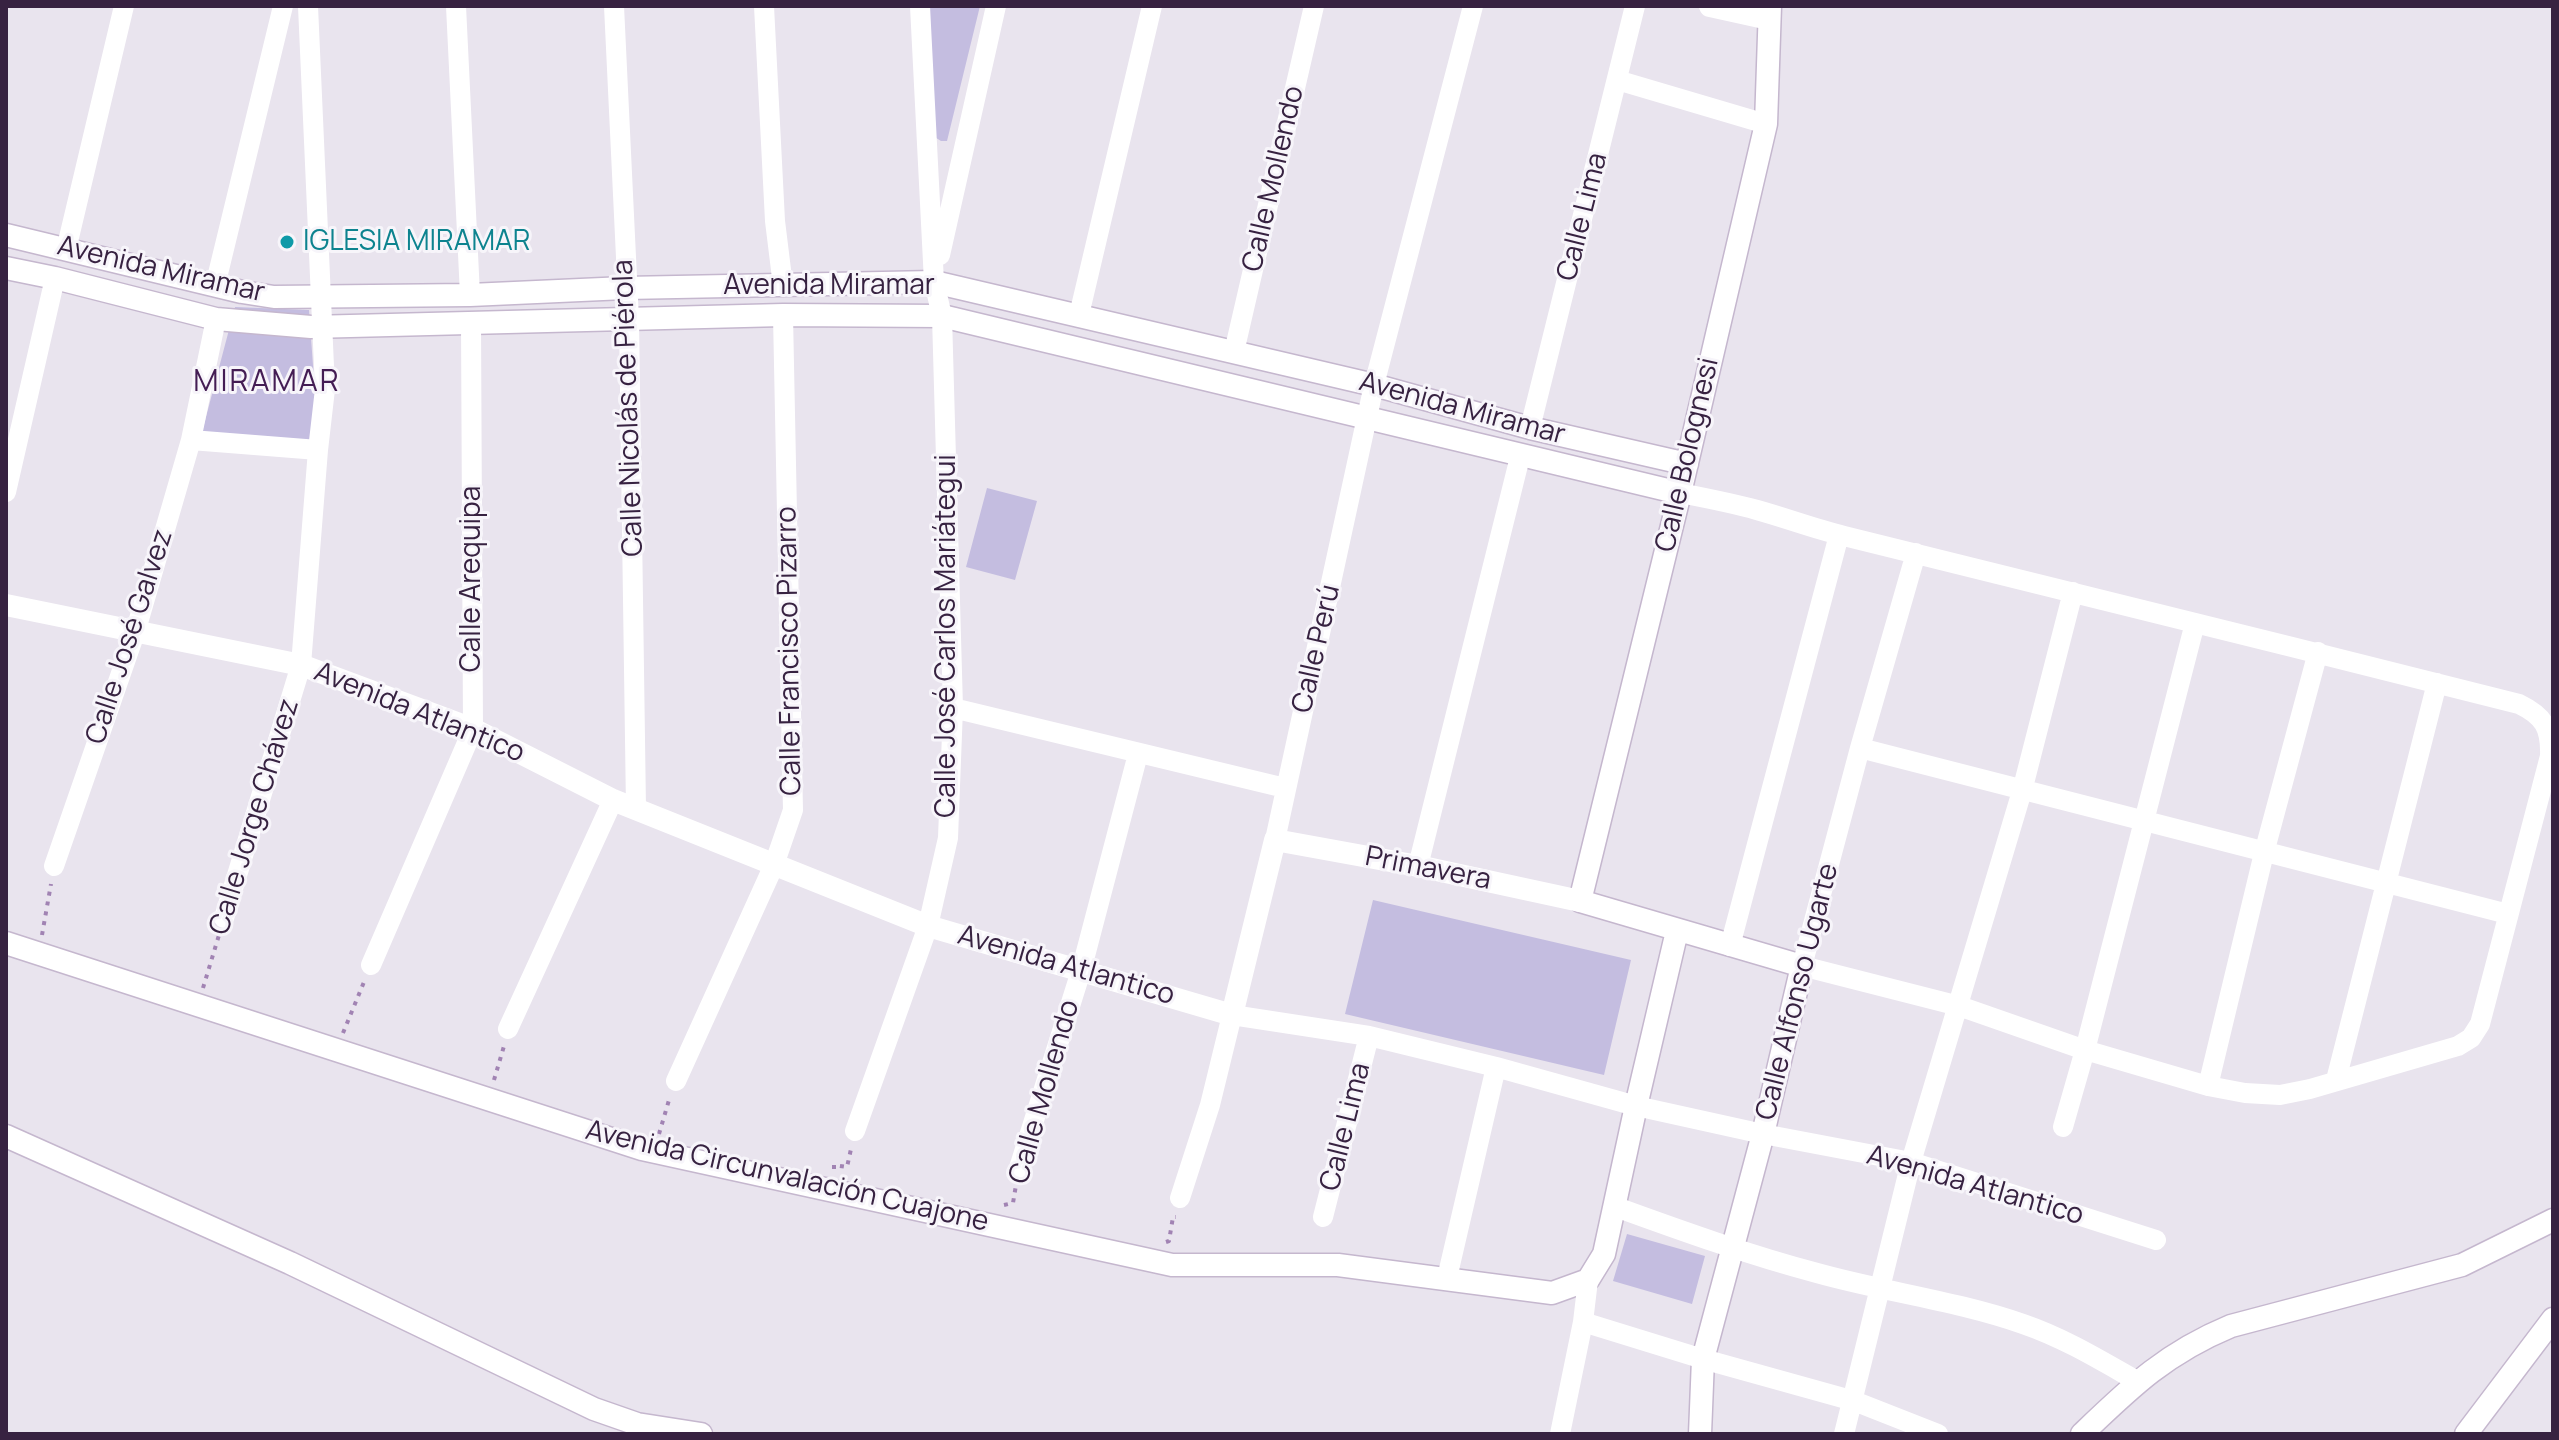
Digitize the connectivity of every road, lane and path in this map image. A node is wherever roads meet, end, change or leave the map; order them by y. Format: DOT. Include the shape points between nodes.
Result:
graph roads {
  1 [pos="124,6"];
  2 [pos="283,6"];
  3 [pos="308,6"];
  4 [pos="456,6"];
  5 [pos="614,6"];
  6 [pos="764,6"];
  7 [pos="920,6"];
  8 [pos="996,6"];
  9 [pos="1152,6"];
  10 [pos="1314,6"];
  11 [pos="1473,6"];
  12 [pos="1635,6"];
  13 [pos="1710,6"];
  14 [pos="1770,12"];
  15 [pos="1617,80"];
  16 [pos="1766,124"];
  17 [pos="6,235"];
  18 [pos="66,250"];
  19 [pos="6,268"];
  20 [pos="55,278"];
  21 [pos="934,282"];
  22 [pos="215,286"];
  23 [pos="783,286"];
  24 [pos="625,288"];
  25 [pos="470,295"];
  26 [pos="322,296"];
  27 [pos="783,315"];
  28 [pos="1079,315"];
  29 [pos="942,316"];
  30 [pos="216,319"];
  31 [pos="629,320"];
  32 [pos="471,322"];
  33 [pos="322,326"];
  34 [pos="1234,352"];
  35 [pos="1374,385"];
  36 [pos="1368,420"];
  37 [pos="1530,428"];
  38 [pos="191,440"];
  39 [pos="318,450"];
  40 [pos="1520,457"];
  41 [pos="1687,464"];
  42 [pos="6,492"];
  43 [pos="1680,493"];
  44 [pos="1839,535"];
  45 [pos="1916,553"];
  46 [pos="2073,592"];
  47 [pos="6,605"];
  48 [pos="2195,623"];
  49 [pos="135,633"];
  50 [pos="2318,652"];
  51 [pos="301,665"];
  52 [pos="2437,683"];
  53 [pos="953,708"];
  54 [pos="473,729"];
  55 [pos="1860,748"];
  56 [pos="1138,754"];
  57 [pos="1285,788"];
  58 [pos="2022,791"];
  59 [pos="613,800"];
  60 [pos="636,809"];
  61 [pos="2144,822"];
  62 [pos="1275,840"];
  63 [pos="2264,853"];
  64 [pos="774,865"];
  65 [pos="54,866"];
  66 [pos="1418,866"];
  67 [pos="2386,883"];
  68 [pos="1580,901"];
  69 [pos="2508,914"];
  70 [pos="224,918"];
  71 [pos="928,926"];
  72 [pos="1677,931"];
  73 [pos="6,943"];
  74 [pos="1730,946"];
  75 [pos="39,954"];
  76 [pos="371,965"];
  77 [pos="1802,966"];
  78 [pos="1081,971"];
  79 [pos="198,1004"];
  80 [pos="1959,1006"];
  81 [pos="1232,1015"];
  82 [pos="508,1029"];
  83 [pos="1369,1036"];
  84 [pos="337,1048"];
  85 [pos="2085,1050"];
  86 [pos="1496,1067"];
  87 [pos="2336,1080"];
  88 [pos="676,1081"];
  89 [pos="2208,1086"];
  90 [pos="489,1098"];
  91 [pos="1636,1106"];
  92 [pos="2063,1127"];
  93 [pos="855,1131"];
  94 [pos="1763,1134"];
  95 [pos="6,1136"];
  96 [pos="653,1151"];
  97 [pos="1911,1162"];
  98 [pos="1019,1168"];
  99 [pos="842,1193"];
  100 [pos="1180,1198"];
  101 [pos="1616,1207"];
  102 [pos="1323,1217"];
  103 [pos="2553,1220"];
  104 [pos="1010,1230"];
  105 [pos="2156,1240"];
  106 [pos="1731,1248"];
  107 [pos="1164,1263"];
  108 [pos="1447,1278"];
  109 [pos="1588,1280"];
  110 [pos="1881,1290"];
  111 [pos="2553,1319"];
  112 [pos="1583,1322"];
  113 [pos="1703,1359"];
  114 [pos="2137,1381"];
  115 [pos="1854,1401"];
  116 [pos="701,1434"];
  117 [pos="1560,1434"];
  118 [pos="1700,1434"];
  119 [pos="1844,1434"];
  120 [pos="1938,1434"];
  121 [pos="2082,1434"];
  122 [pos="2466,1434"];
  1 -- 18 [label="street"];
  2 -- 22 [label="street"];
  3 -- 26 [label="street, Calle Jorge Chávez"];
  4 -- 25 [label="street"];
  5 -- 24 [label="street, Calle Nicolás de Piérola"];
  6 -- 23 [label="street"];
  7 -- 21 [label="street, Calle José Carlos Mariátegui"];
  8 -- 21 [label="street"];
  9 -- 28 [label="street"];
  10 -- 34 [label="street, Calle Mollendo"];
  11 -- 35 [label="street, Calle Perú"];
  12 -- 15 [label="street, Calle Lima"];
  13 -- 14 [label="main road"];
  14 -- 16 [label="main road, Calle Bolognesi"];
  15 -- 16 [label="street"];
  15 -- 37 [label="street, Calle Lima"];
  16 -- 41 [label="main road, Calle Bolognesi"];
  17 -- 18 [label="main road, Avenida Miramar"];
  18 -- 22 [label="main road, Avenida Miramar"];
  19 -- 20 [label="main road, Avenida Miramar"];
  20 -- 30 [label="main road, Avenida Miramar"];
  20 -- 42 [label="street"];
  21 -- 23 [label="main road, Avenida Miramar"];
  21 -- 28 [label="main road, Avenida Miramar"];
  21 -- 29 [label="street, Calle José Carlos Mariátegui"];
  22 -- 26 [label="main road, Avenida Miramar" via="274,297"];
  23 -- 24 [label="main road, Avenida Miramar"];
  24 -- 25 [label="main road, Avenida Miramar"];
  24 -- 31 [label="street, Calle Nicolás de Piérola"];
  25 -- 26 [label="main road, Avenida Miramar"];
  26 -- 33 [label="street, Calle Jorge Chávez"];
  27 -- 29 [label="main road, Avenida Miramar"];
  27 -- 31 [label="main road, Avenida Miramar"];
  27 -- 64 [label="street, Calle Francisco Pizarro" via="793,810"];
  28 -- 34 [label="main road, Avenida Miramar"];
  29 -- 36 [label="main road, Avenida Miramar"];
  29 -- 53 [label="street, Calle José Carlos Mariátegui"];
  30 -- 33 [label="main road, Avenida Miramar"];
  30 -- 38 [label="street, Calle José Galvez"];
  31 -- 32 [label="main road, Avenida Miramar"];
  31 -- 60 [label="street, Calle Nicolás de Piérola"];
  32 -- 33 [label="main road, Avenida Miramar"];
  32 -- 54 [label="street, Calle Arequipa"];
  33 -- 39 [label="street, Calle Jorge Chávez" via="325,389"];
  34 -- 35 [label="main road, Avenida Miramar"];
  35 -- 36 [label="street, Calle Perú"];
  35 -- 37 [label="main road, Avenida Miramar"];
  36 -- 40 [label="main road, Avenida Miramar"];
  36 -- 57 [label="street, Calle Perú"];
  37 -- 41 [label="main road, Avenida Miramar"];
  38 -- 39 [label="street"];
  38 -- 49 [label="street, Calle José Galvez"];
  39 -- 51 [label="street, Calle Jorge Chávez"];
  40 -- 43 [label="main road, Avenida Miramar"];
  40 -- 66 [label="street"];
  41 -- 43 [label="main road, Calle Bolognesi"];
  43 -- 44 [label="street"];
  43 -- 68 [label="main road, Calle Bolognesi"];
  44 -- 45 [label="street"];
  44 -- 74 [label="street"];
  45 -- 46 [label="street"];
  45 -- 55 [label="street, Calle Alfonso Ugarte"];
  46 -- 48 [label="street"];
  46 -- 58 [label="street"];
  47 -- 49 [label="main road, Avenida Atlantico"];
  48 -- 50 [label="street"];
  48 -- 61 [label="street"];
  49 -- 51 [label="main road, Avenida Atlantico"];
  49 -- 65 [label="street, Calle José Galvez"];
  50 -- 52 [label="street"];
  50 -- 63 [label="street"];
  51 -- 54 [label="main road, Avenida Atlantico"];
  51 -- 70 [label="street, Calle Jorge Chávez"];
  52 -- 67 [label="street"];
  52 -- 69 [label="street" via="2536,712 2551,740"];
  53 -- 56 [label="street"];
  53 -- 71 [label="street, Calle José Carlos Mariátegui" via="948,838"];
  54 -- 59 [label="main road, Avenida Atlantico"];
  54 -- 76 [label="street, Calle Arequipa"];
  55 -- 58 [label="street"];
  55 -- 77 [label="street, Calle Alfonso Ugarte"];
  56 -- 57 [label="street"];
  56 -- 78 [label="street, Calle Mollendo"];
  57 -- 62 [label="street, Calle Perú"];
  58 -- 61 [label="street"];
  58 -- 80 [label="street"];
  59 -- 60 [label="main road, Avenida Atlantico"];
  59 -- 82 [label="street"];
  60 -- 64 [label="main road, Avenida Atlantico"];
  61 -- 63 [label="street"];
  61 -- 85 [label="street"];
  62 -- 66 [label="main road, Primavera"];
  62 -- 81 [label="main road, Calle Perú"];
  63 -- 67 [label="street"];
  63 -- 89 [label="street"];
  64 -- 71 [label="main road, Avenida Atlantico"];
  64 -- 88 [label="street, Calle Francisco Pizarro"];
  65 -- 75 [label="path"];
  66 -- 68 [label="main road, Primavera"];
  67 -- 69 [label="street"];
  67 -- 87 [label="street"];
  68 -- 72 [label="main road, Primavera"];
  69 -- 87 [label="street" via="2480,1024 2471,1038"];
  70 -- 79 [label="path, Calle Jorge Chávez"];
  71 -- 78 [label="main road, Avenida Atlantico"];
  71 -- 93 [label="street, Calle José Carlos Mariátegui"];
  72 -- 74 [label="main road, Primavera"];
  72 -- 91 [label="main road"];
  73 -- 75 [label="main road, Avenida Circunvalación Cuajone"];
  74 -- 77 [label="main road, Primavera"];
  75 -- 79 [label="main road, Avenida Circunvalación Cuajone"];
  76 -- 84 [label="path"];
  77 -- 80 [label="street"];
  77 -- 94 [label="main road, Calle Alfonso Ugarte"];
  78 -- 81 [label="main road, Avenida Atlantico"];
  78 -- 98 [label="street, Calle Mollendo"];
  79 -- 84 [label="main road, Avenida Circunvalación Cuajone"];
  80 -- 85 [label="street"];
  80 -- 97 [label="street"];
  81 -- 83 [label="street, Avenida Atlantico"];
  81 -- 100 [label="street, Calle Perú"];
  82 -- 90 [label="path"];
  83 -- 86 [label="street, Avenida Atlantico"];
  83 -- 102 [label="street, Calle Lima"];
  84 -- 90 [label="main road, Avenida Circunvalación Cuajone"];
  85 -- 89 [label="street"];
  85 -- 92 [label="street"];
  86 -- 91 [label="street, Avenida Atlantico"];
  86 -- 108 [label="street"];
  87 -- 89 [label="street" via="2280,1095"];
  88 -- 96 [label="path"];
  90 -- 96 [label="main road, Avenida Circunvalación Cuajone"];
  91 -- 94 [label="street, Avenida Atlantico"];
  91 -- 101 [label="main road"];
  93 -- 99 [label="path" via="847,1167 834,1165 846,1179"];
  94 -- 97 [label="street, Avenida Atlantico"];
  94 -- 106 [label="main road, Calle Alfonso Ugarte"];
  95 -- 116 [label="main road" via="290,1263 594,1409 637,1424"];
  96 -- 99 [label="main road, Avenida Circunvalación Cuajone"];
  97 -- 105 [label="street, Avenida Atlantico"];
  97 -- 110 [label="street"];
  98 -- 104 [label="path, Calle Mollendo" via="1013,1203 1000,1211 1012,1218"];
  99 -- 104 [label="main road, Avenida Circunvalación Cuajone"];
  100 -- 107 [label="path" via="1182,1217 1173,1217 1169,1241 1155,1247 1165,1254"];
  101 -- 106 [label="street"];
  101 -- 109 [label="main road" via="1604,1254"];
  103 -- 114 [label="main road" via="2462,1265 2231,1326 2201,1338"];
  104 -- 107 [label="main road, Avenida Circunvalación Cuajone"];
  106 -- 110 [label="street"];
  106 -- 113 [label="main road, Calle Alfonso Ugarte"];
  107 -- 108 [label="main road, Avenida Circunvalación Cuajone" via="1338,1265"];
  108 -- 109 [label="main road, Avenida Circunvalación Cuajone" via="1552,1293"];
  109 -- 112 [label="street"];
  110 -- 114 [label="street" via="2025,1325"];
  110 -- 115 [label="street"];
  111 -- 122 [label="main road"];
  112 -- 113 [label="street"];
  112 -- 117 [label="street"];
  113 -- 115 [label="street"];
  113 -- 118 [label="main road, Calle Alfonso Ugarte"];
  114 -- 121 [label="main road"];
  115 -- 119 [label="street"];
  115 -- 120 [label="street"];
}
